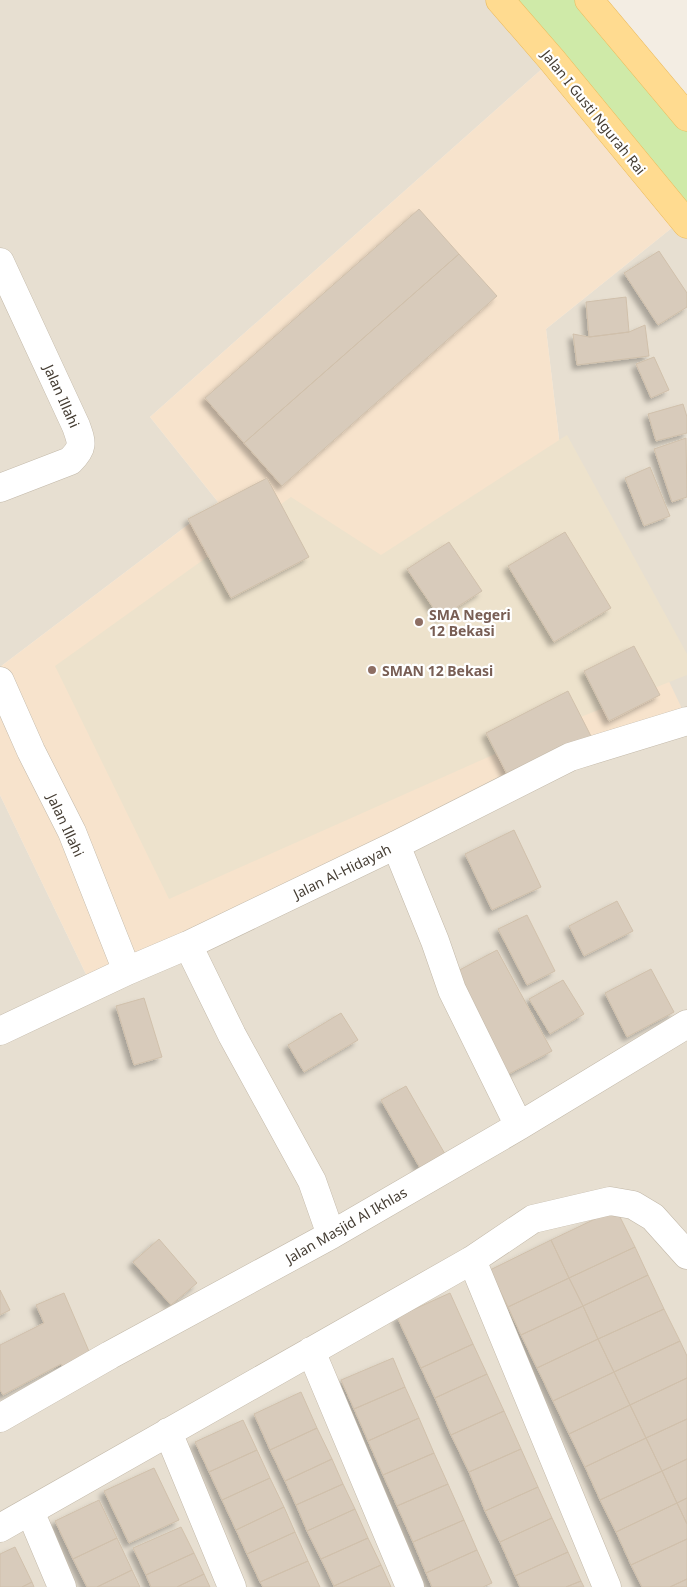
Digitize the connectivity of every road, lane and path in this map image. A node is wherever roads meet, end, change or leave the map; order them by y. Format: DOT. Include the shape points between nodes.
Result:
graph roads {
  1 [pos="500,0"];
  2 [pos="589,0"];
  3 [pos="687,117"];
  4 [pos="687,224"];
  5 [pos="0,262"];
  6 [pos="0,488"];
  7 [pos="2,691"];
  8 [pos="687,721"];
  9 [pos="396,845"];
  10 [pos="188,945"];
  11 [pos="127,971"];
  12 [pos="687,1024"];
  13 [pos="0,1031"];
  14 [pos="519,1126"];
  15 [pos="331,1235"];
  16 [pos="687,1256"];
  17 [pos="472,1260"];
  18 [pos="311,1351"];
  19 [pos="0,1418"];
  20 [pos="168,1432"];
  21 [pos="30,1511"];
  22 [pos="0,1528"];
  23 [pos="62,1587"];
  24 [pos="232,1587"];
  25 [pos="410,1587"];
  26 [pos="607,1587"];
  1 -- 4 [label="main road, Jalan I Gusti Ngurah Rai"];
  2 -- 3 [label="main road"];
  5 -- 6 [label="street, Jalan Illahi" via="82,442 79,452 70,461"];
  7 -- 11 [label="street, Jalan Illahi" via="72,832"];
  8 -- 9 [label="street, Jalan Al-Hidayah" via="570,757"];
  9 -- 10 [label="street, Jalan Al-Hidayah"];
  9 -- 14 [label="street" via="452,990"];
  10 -- 11 [label="street, Jalan Al-Hidayah"];
  10 -- 15 [label="street" via="232,1035 312,1181"];
  11 -- 13 [label="street, Jalan Al-Hidayah"];
  12 -- 14 [label="street, Jalan Masjid Al Ikhlas"];
  14 -- 15 [label="street, Jalan Masjid Al Ikhlas"];
  15 -- 19 [label="street, Jalan Masjid Al Ikhlas"];
  16 -- 17 [label="street" via="653,1217 633,1205 610,1201 533,1218"];
  17 -- 18 [label="street"];
  17 -- 26 [label="street"];
  18 -- 20 [label="street"];
  18 -- 25 [label="street"];
  20 -- 21 [label="street"];
  20 -- 24 [label="street"];
  21 -- 22 [label="street"];
  21 -- 23 [label="street"];
}
